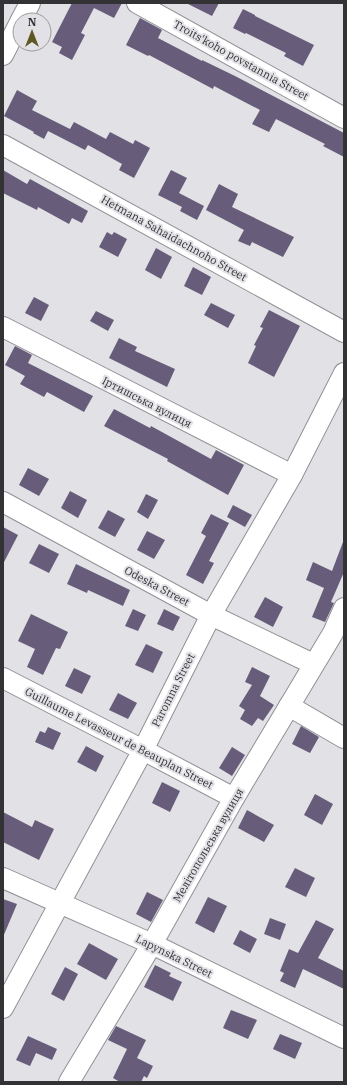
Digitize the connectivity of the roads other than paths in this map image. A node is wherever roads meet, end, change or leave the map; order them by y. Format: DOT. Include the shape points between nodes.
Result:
graph roads {
  1 [pos="30,3"];
  2 [pos="137,3"];
  3 [pos="26,12"];
  4 [pos="12,38"];
  5 [pos="3,55"];
  6 [pos="344,118"];
  7 [pos="3,145"];
  8 [pos="3,327"];
  9 [pos="344,332"];
  10 [pos="344,373"];
  11 [pos="292,475"];
  12 [pos="3,502"];
  13 [pos="344,608"];
  14 [pos="211,615"];
  15 [pos="313,664"];
  16 [pos="3,678"];
  17 [pos="288,706"];
  18 [pos="344,738"];
  19 [pos="143,750"];
  20 [pos="234,798"];
  21 [pos="3,878"];
  22 [pos="60,903"];
  23 [pos="152,944"];
  24 [pos="3,1008"];
  25 [pos="344,1038"];
  26 [pos="70,1082"];
  1 -- 3 [label="street"];
  2 -- 6 [label="street, Troits'koho povstannia Street"];
  4 -- 5 [label="street"];
  7 -- 9 [label="street, Hetmana Sahaidachnoho Street"];
  8 -- 11 [label="street, Іртишська вулиця"];
  10 -- 11 [label="street, Paromna Street"];
  11 -- 14 [label="street, Paromna Street"];
  12 -- 14 [label="street, Odeska Street"];
  13 -- 15 [label="street, Мелітопольська вулиця" via="333,633"];
  14 -- 15 [label="street, Odeska Street"];
  14 -- 19 [label="street, Paromna Street"];
  15 -- 17 [label="street, Мелітопольська вулиця"];
  16 -- 19 [label="street, Guillaume Levasseur de Beauplan Street"];
  17 -- 18 [label="street"];
  17 -- 20 [label="street, Мелітопольська вулиця"];
  19 -- 20 [label="street, Guillaume Levasseur de Beauplan Street"];
  19 -- 22 [label="street, Paromna Street"];
  20 -- 23 [label="street, Мелітопольська вулиця"];
  21 -- 22 [label="street, Lapynska Street"];
  22 -- 23 [label="street, Lapynska Street"];
  22 -- 24 [label="street, Paromna Street"];
  23 -- 25 [label="street, Lapynska Street"];
  23 -- 26 [label="street, Мелітопольська вулиця"];
}
